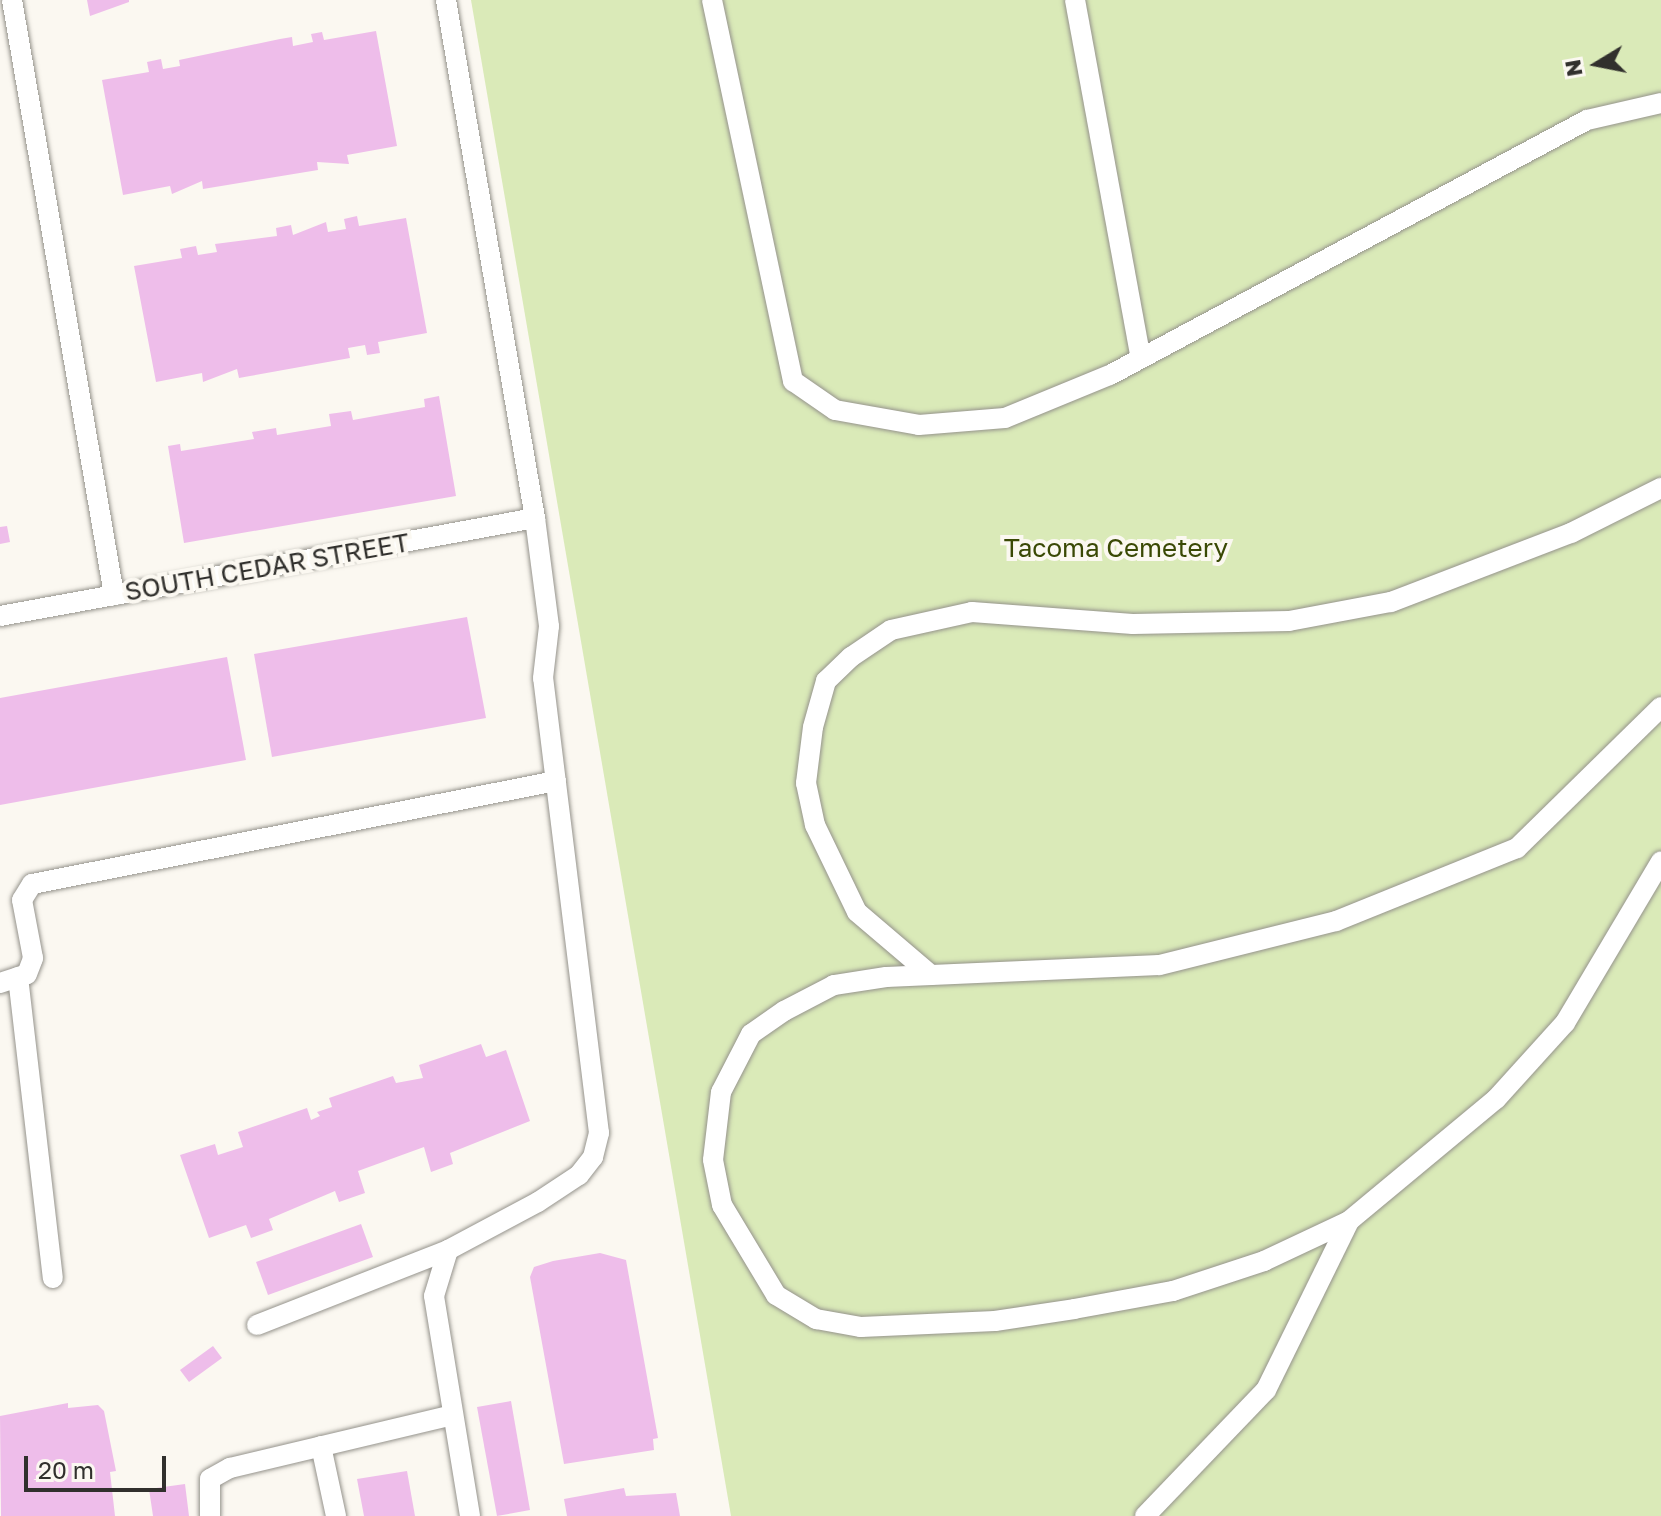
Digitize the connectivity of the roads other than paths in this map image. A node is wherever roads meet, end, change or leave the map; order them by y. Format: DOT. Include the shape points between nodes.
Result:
graph roads {
  1 [pos="12,0"];
  2 [pos="446,0"];
  3 [pos="712,0"];
  4 [pos="1075,0"];
  5 [pos="1661,103"];
  6 [pos="1141,358"];
  7 [pos="1661,488"];
  8 [pos="535,518"];
  9 [pos="114,595"];
  10 [pos="0,616"];
  11 [pos="1661,707"];
  12 [pos="556,781"];
  13 [pos="1661,861"];
  14 [pos="931,975"];
  15 [pos="9,980"];
  16 [pos="1349,1221"];
  17 [pos="448,1250"];
  18 [pos="53,1278"];
  19 [pos="257,1325"];
  20 [pos="452,1415"];
  21 [pos="321,1446"];
  22 [pos="210,1516"];
  23 [pos="336,1516"];
  24 [pos="470,1516"];
  25 [pos="1145,1516"];
  1 -- 9 [label="lane"];
  2 -- 8 [label="lane"];
  3 -- 6 [label="lane" via="793,381 835,410 919,425 1005,418"];
  4 -- 6 [label="lane"];
  5 -- 6 [label="lane" via="1587,120"];
  7 -- 14 [label="lane" via="1571,533 1391,602 1289,621 1133,624 972,612 878,639 826,681 806,783 815,825 857,912"];
  8 -- 9 [label="lane, SOUTH CEDAR STREET"];
  8 -- 12 [label="lane" via="549,626 543,678"];
  9 -- 10 [label="lane, SOUTH CEDAR STREET"];
  11 -- 14 [label="lane" via="1517,848 1336,921 1159,965"];
  12 -- 15 [label="lane" via="32,884 22,900 33,958"];
  12 -- 17 [label="lane" via="599,1133 593,1157 579,1175"];
  13 -- 16 [label="lane" via="1565,1023 1496,1099"];
  14 -- 16 [label="lane" via="834,985 784,1011 751,1034 721,1092 713,1160 722,1205 776,1295 816,1319 861,1327 995,1321 1131,1299 1264,1261"];
  15 -- 18 [label="lane"];
  16 -- 25 [label="lane" via="1266,1390"];
  17 -- 19 [label="lane"];
  17 -- 20 [label="lane" via="434,1296"];
  20 -- 21 [label="lane"];
  20 -- 24 [label="lane"];
  21 -- 22 [label="lane" via="230,1468 210,1479"];
  21 -- 23 [label="lane"];
}
